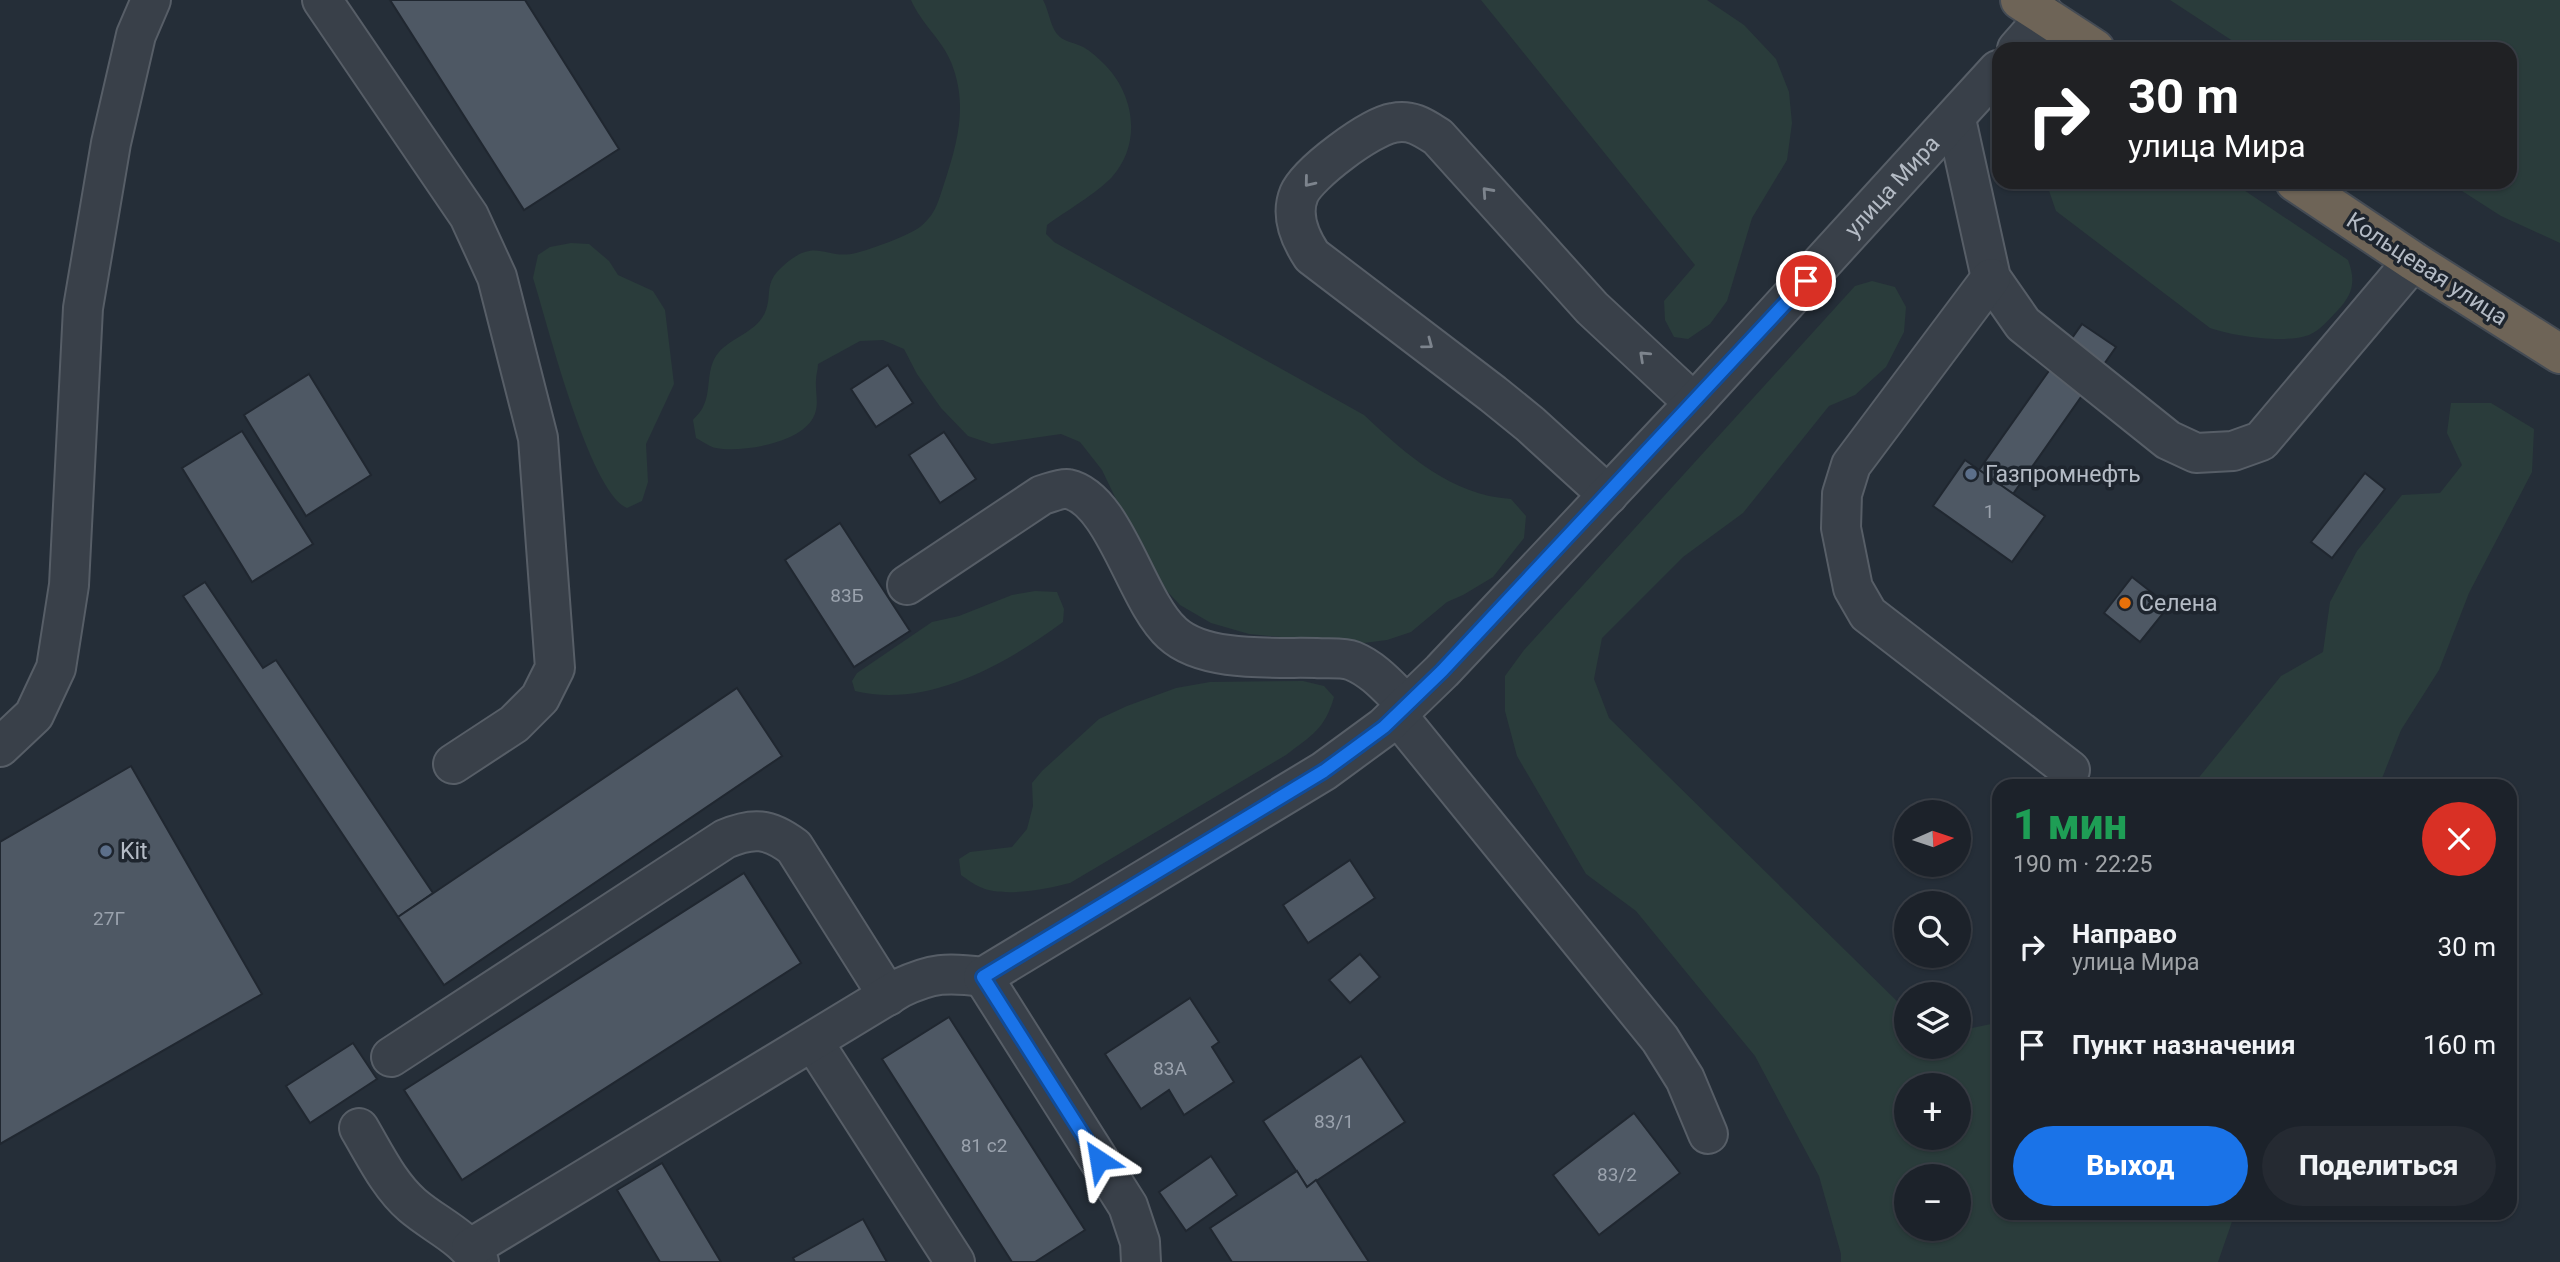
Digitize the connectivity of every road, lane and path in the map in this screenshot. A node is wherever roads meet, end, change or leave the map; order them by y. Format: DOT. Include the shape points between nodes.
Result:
graph roads {
  1 [pos="151,0"];
  2 [pos="322,0"];
  3 [pos="2033,8"];
  4 [pos="2020,42"];
  5 [pos="2084,42"];
  6 [pos="1992,77"];
  7 [pos="1956,119"];
  8 [pos="2305,189"];
  9 [pos="2413,261"];
  10 [pos="1991,278"];
  11 [pos="2560,354"];
  12 [pos="1694,403"];
  13 [pos="1608,495"];
  14 [pos="907,585"];
  15 [pos="1402,710"];
  16 [pos="0,747"];
  17 [pos="453,764"];
  18 [pos="2070,770"];
  19 [pos="983,977"];
  20 [pos="888,996"];
  21 [pos="814,1042"];
  22 [pos="391,1057"];
  23 [pos="359,1128"];
  24 [pos="1708,1134"];
  25 [pos="475,1255"];
  26 [pos="955,1262"];
  27 [pos="1141,1262"];
  1 -- 16 [label="street" via="136,35 111,143 83,308 69,585 56,668 34,715"];
  2 -- 17 [label="street" via="469,216 497,277 538,438 555,668 540,698 514,724"];
  3 -- 4 [label="street"];
  3 -- 5 [label="highway"];
  6 -- 7 [label="street, улица Мира"];
  7 -- 10 [label="street"];
  7 -- 12 [label="street, улица Мира"];
  8 -- 9 [label="highway, Кольцевая улица"];
  9 -- 10 [label="street" via="2261,441 2233,451 2196,453 2168,440 2023,324"];
  9 -- 11 [label="highway, Кольцевая улица"];
  10 -- 18 [label="street" via="1851,465 1842,494 1841,528 1853,588 1868,614"];
  12 -- 13 [label="street, улица Мира"];
  12 -- 13 [label="street, one-way" via="1592,308 1438,137 1417,123 1393,122 1366,135 1311,177 1299,195 1296,216 1299,236 1312,256 1493,394"];
  13 -- 15 [label="street, улица Мира"];
  14 -- 15 [label="street" via="1042,495 1065,488 1080,493 1099,509 1158,617 1173,635 1228,655 1350,660 1369,669"];
  15 -- 19 [label="street, улица Мира" via="1324,771"];
  15 -- 24 [label="street" via="1660,1039 1685,1079"];
  19 -- 20 [label="street" via="938,974"];
  19 -- 27 [label="street" via="1128,1206 1140,1242"];
  20 -- 21 [label="street"];
  20 -- 22 [label="street" via="794,847 779,836 743,831"];
  21 -- 25 [label="street"];
  21 -- 26 [label="street"];
  23 -- 25 [label="street" via="393,1185"];
}
